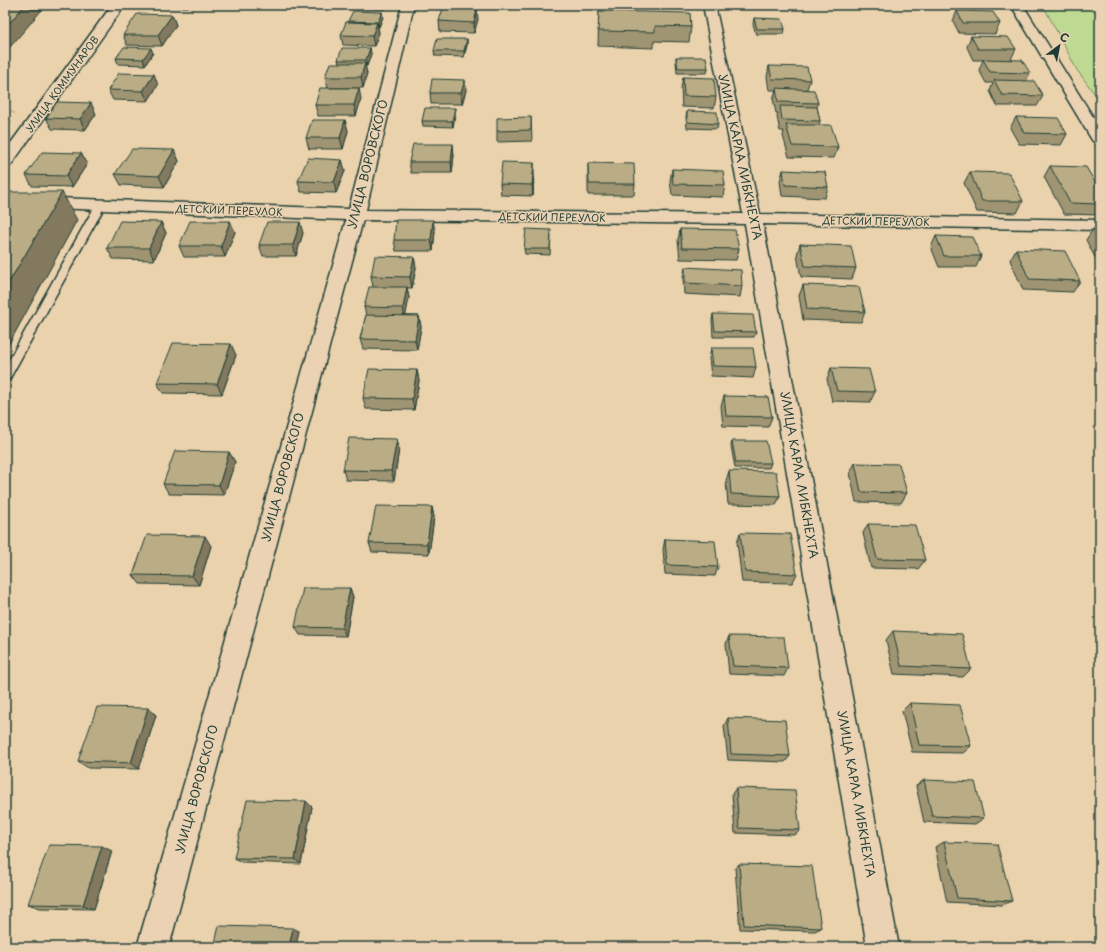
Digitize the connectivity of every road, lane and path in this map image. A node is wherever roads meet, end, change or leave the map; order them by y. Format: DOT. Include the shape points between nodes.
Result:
graph roads {
  1 [pos="119,5"];
  2 [pos="408,5"];
  3 [pos="709,5"];
  4 [pos="1017,5"];
  5 [pos="1100,140"];
  6 [pos="11,147"];
  7 [pos="5,162"];
  8 [pos="5,201"];
  9 [pos="101,204"];
  10 [pos="356,215"];
  11 [pos="753,219"];
  12 [pos="1100,225"];
  13 [pos="5,378"];
  14 [pos="153,947"];
  15 [pos="883,947"];
  1 -- 6 [label="street, УЛИЦА КОММУНАРОВ"];
  2 -- 10 [label="street, УЛИЦА ВОРОВСКОГО"];
  3 -- 11 [label="street, УЛИЦА КАРЛА ЛИБКНЕХТА"];
  4 -- 5 [label="street"];
  6 -- 7 [label="street, УЛИЦА КОММУНАРОВ"];
  8 -- 9 [label="street, ДЕТСКИЙ ПЕРЕУЛОК"];
  9 -- 10 [label="street, ДЕТСКИЙ ПЕРЕУЛОК"];
  9 -- 13 [label="lane"];
  10 -- 11 [label="street, ДЕТСКИЙ ПЕРЕУЛОК"];
  10 -- 14 [label="street, УЛИЦА ВОРОВСКОГО"];
  11 -- 12 [label="street, ДЕТСКИЙ ПЕРЕУЛОК"];
  11 -- 15 [label="street, УЛИЦА КАРЛА ЛИБКНЕХТА"];
}
